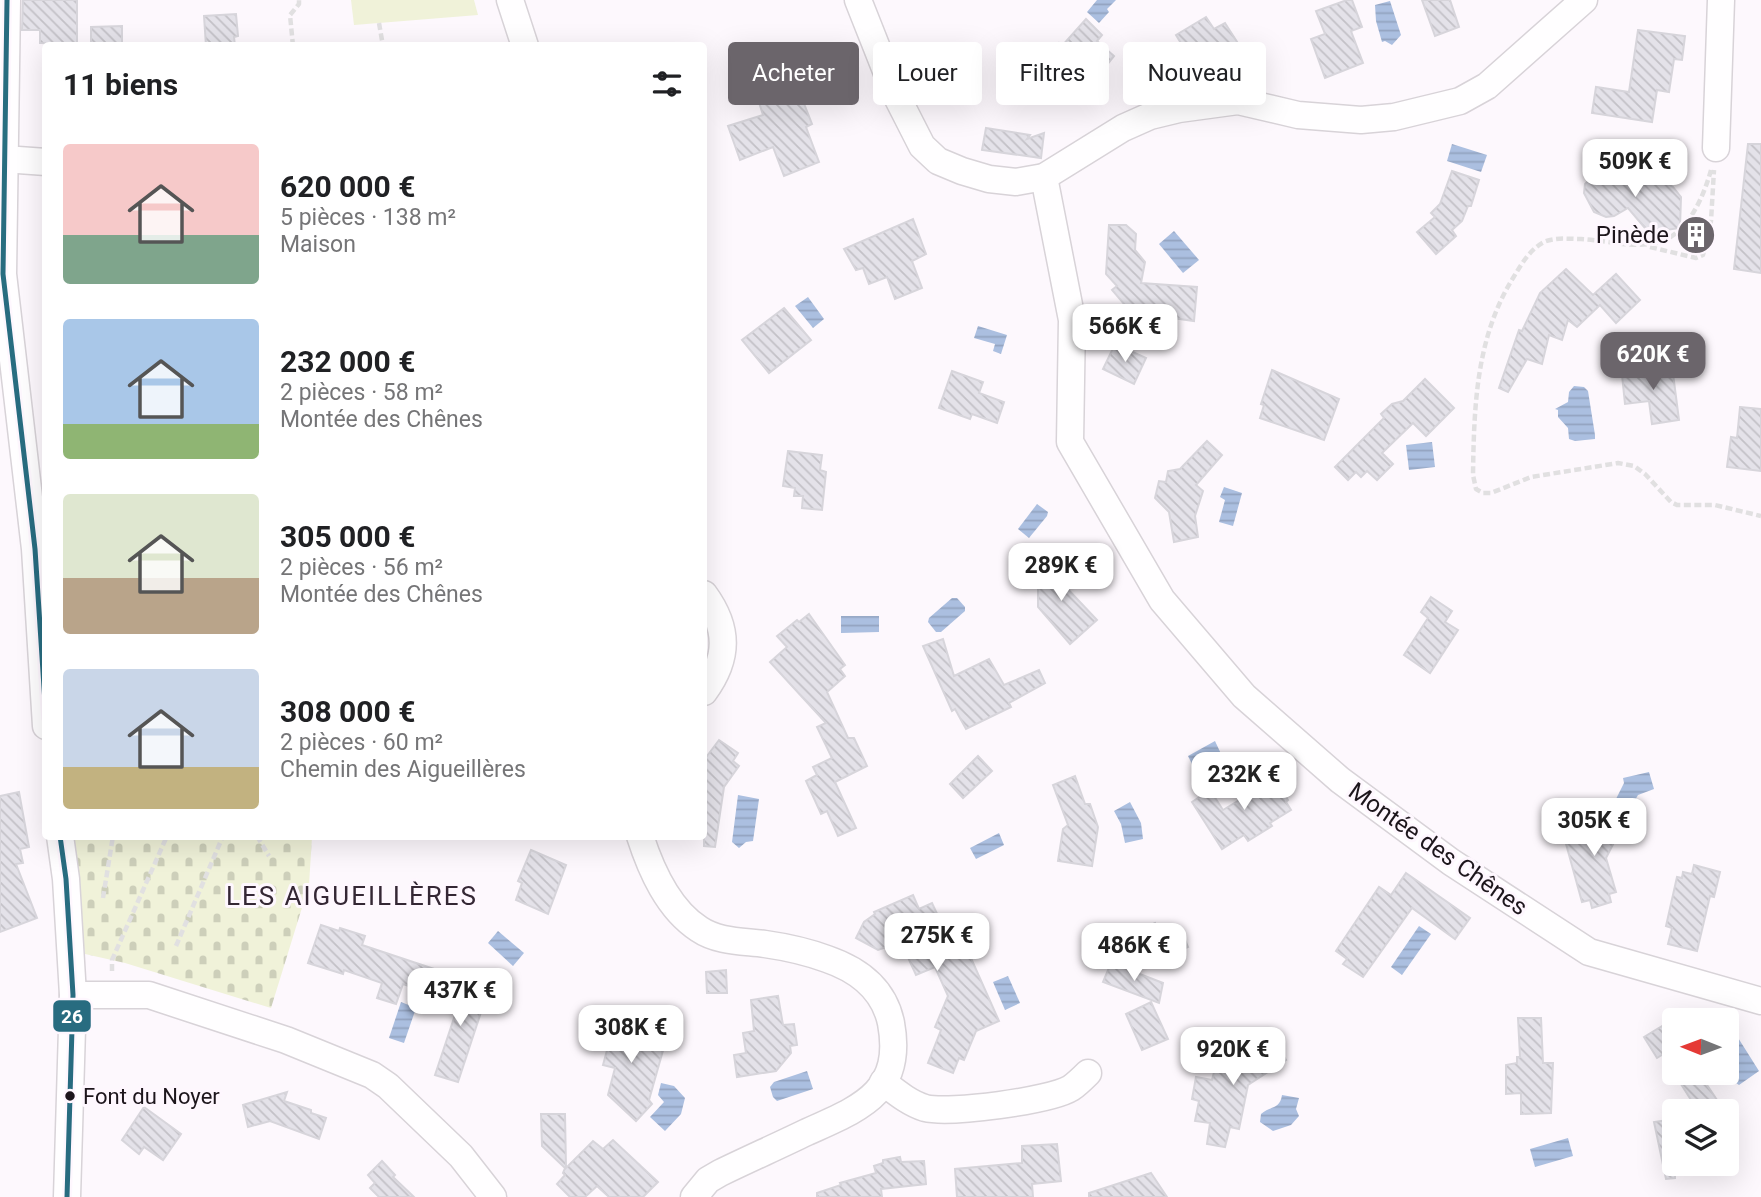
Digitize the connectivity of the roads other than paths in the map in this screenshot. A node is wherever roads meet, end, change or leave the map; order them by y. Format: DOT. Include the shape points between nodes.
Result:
graph roads {
  1 [pos="7,0"];
  2 [pos="510,0"];
  3 [pos="858,0"];
  4 [pos="1584,0"];
  5 [pos="1721,0"];
  6 [pos="524,42"];
  7 [pos="1716,148"];
  8 [pos="4,159"];
  9 [pos="42,162"];
  10 [pos="1044,177"];
  11 [pos="707,600"];
  12 [pos="42,662"];
  13 [pos="707,688"];
  14 [pos="61,840"];
  15 [pos="642,840"];
  16 [pos="74,995"];
  17 [pos="1761,1001"];
  18 [pos="1088,1073"];
  19 [pos="883,1082"];
  20 [pos="67,1197"];
  21 [pos="493,1197"];
  22 [pos="694,1197"];
  1 -- 8 [label="street"];
  2 -- 6 [label="street"];
  3 -- 10 [label="street" via="922,146 938,160 989,179 1016,182"];
  4 -- 10 [label="street" via="1487,86 1460,101 1361,120 1298,115 1238,101 1180,109 1123,128"];
  5 -- 7 [label="street"];
  8 -- 9 [label="street"];
  8 -- 12 [label="street" via="3,274 35,549"];
  10 -- 17 [label="street, Montée des Chênes" via="1072,320 1070,442 1162,600 1244,696 1351,788 1451,862 1589,952"];
  11 -- 13 [label="street" via="721,626 723,649 718,671"];
  14 -- 16 [label="street"];
  15 -- 19 [label="street" via="660,885 686,920 701,931 810,954 863,976 888,1010 894,1049"];
  16 -- 20 [label="street"];
  16 -- 21 [label="street" via="164,999 372,1075 461,1156"];
  18 -- 19 [label="street" via="1052,1096 957,1110 916,1104"];
  19 -- 22 [label="street" via="853,1112 720,1173"];
}
